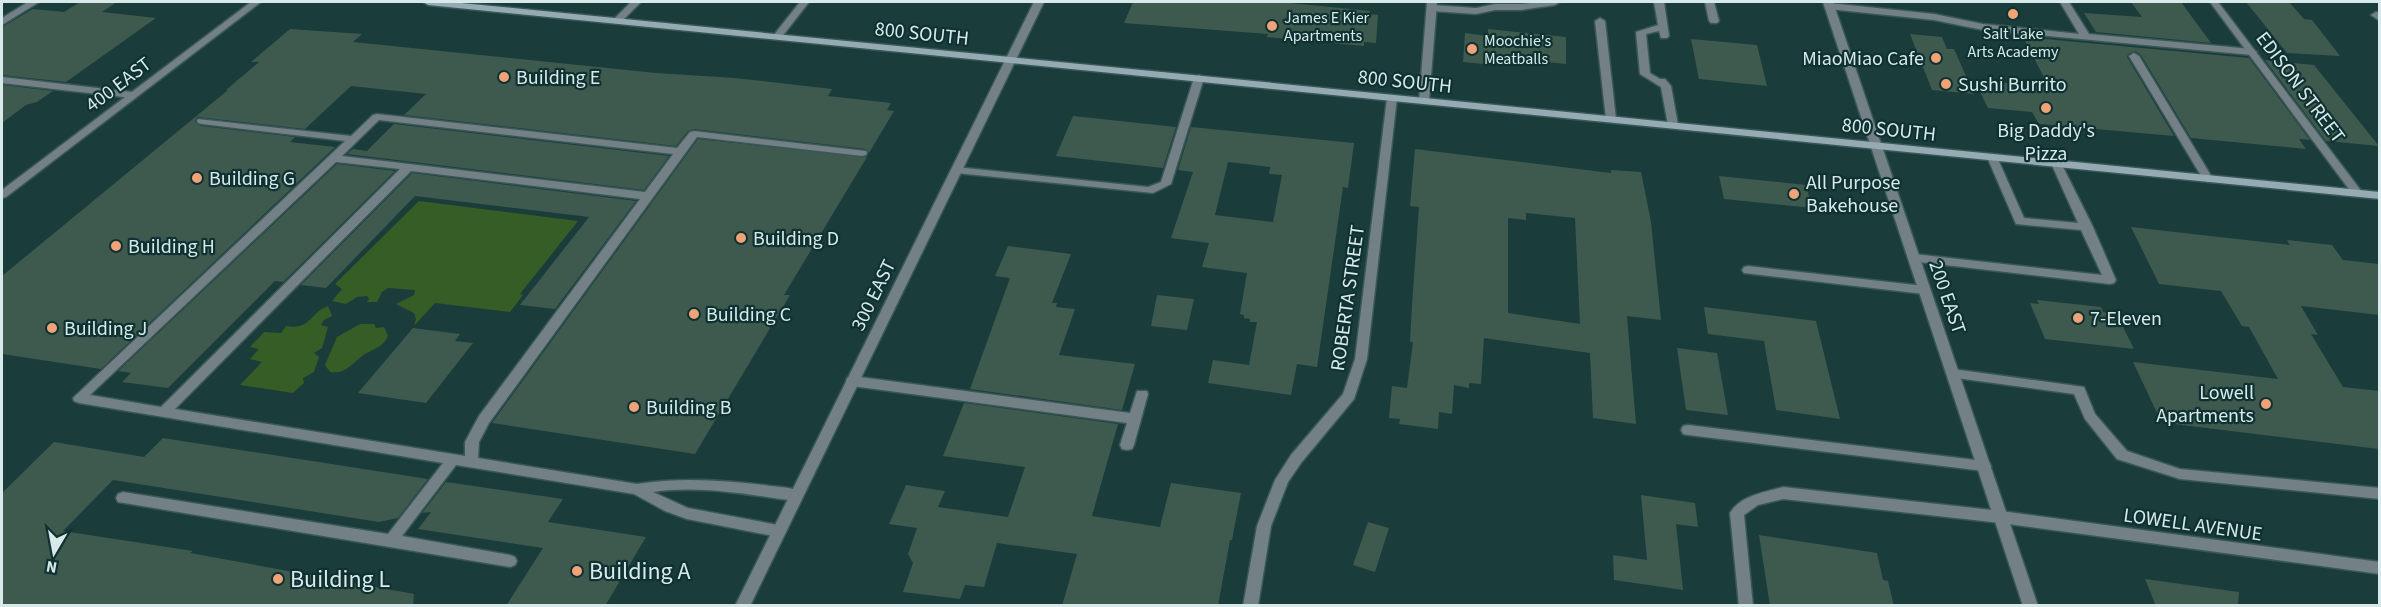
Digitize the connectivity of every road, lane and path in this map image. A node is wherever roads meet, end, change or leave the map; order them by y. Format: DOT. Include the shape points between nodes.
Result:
graph roads {
  1 [pos="34,2"];
  2 [pos="256,2"];
  3 [pos="428,2"];
  4 [pos="636,2"];
  5 [pos="804,2"];
  6 [pos="1039,2"];
  7 [pos="1555,2"];
  8 [pos="1659,2"];
  9 [pos="1709,2"];
  10 [pos="2065,2"];
  11 [pos="2214,2"];
  12 [pos="461,3"];
  13 [pos="1432,4"];
  14 [pos="1829,4"];
  15 [pos="618,20"];
  16 [pos="1600,21"];
  17 [pos="1714,21"];
  18 [pos="2,22"];
  19 [pos="1663,32"];
  20 [pos="1652,35"];
  21 [pos="778,36"];
  22 [pos="2086,37"];
  23 [pos="2252,52"];
  24 [pos="2134,56"];
  25 [pos="1010,59"];
  26 [pos="1658,75"];
  27 [pos="1199,78"];
  28 [pos="2,80"];
  29 [pos="1668,81"];
  30 [pos="132,95"];
  31 [pos="1392,98"];
  32 [pos="1424,101"];
  33 [pos="1611,119"];
  34 [pos="202,121"];
  35 [pos="1673,125"];
  36 [pos="353,139"];
  37 [pos="1876,146"];
  38 [pos="681,152"];
  39 [pos="862,153"];
  40 [pos="1992,157"];
  41 [pos="333,158"];
  42 [pos="2056,163"];
  43 [pos="408,167"];
  44 [pos="956,170"];
  45 [pos="2208,179"];
  46 [pos="2358,194"];
  47 [pos="2,195"];
  48 [pos="648,196"];
  49 [pos="2379,196"];
  50 [pos="2087,227"];
  51 [pos="1914,258"];
  52 [pos="1748,270"];
  53 [pos="1924,290"];
  54 [pos="1953,374"];
  55 [pos="852,381"];
  56 [pos="1142,394"];
  57 [pos="163,413"];
  58 [pos="1135,419"];
  59 [pos="1688,430"];
  60 [pos="1127,445"];
  61 [pos="453,459"];
  62 [pos="471,462"];
  63 [pos="1984,466"];
  64 [pos="637,489"];
  65 [pos="2379,494"];
  66 [pos="796,495"];
  67 [pos="123,498"];
  68 [pos="2001,517"];
  69 [pos="778,531"];
  70 [pos="391,540"];
  71 [pos="510,561"];
  72 [pos="2379,568"];
  73 [pos="742,606"];
  74 [pos="1250,606"];
  75 [pos="1746,606"];
  76 [pos="2031,606"];
  1 -- 18 [label="street"];
  2 -- 30 [label="street, 400 EAST"];
  3 -- 12 [label="main road, 800 SOUTH"];
  4 -- 15 [label="street"];
  5 -- 21 [label="street"];
  6 -- 25 [label="street, 300 EAST"];
  7 -- 13 [label="street" via="1476,11"];
  8 -- 19 [label="street"];
  9 -- 17 [label="street"];
  10 -- 22 [label="street"];
  11 -- 23 [label="street, EDISON STREET"];
  12 -- 15 [label="main road, 800 SOUTH"];
  13 -- 32 [label="street"];
  14 -- 22 [label="street" via="1983,27"];
  14 -- 37 [label="street, 200 EAST"];
  15 -- 21 [label="main road, 800 SOUTH"];
  16 -- 33 [label="street"];
  19 -- 20 [label="street"];
  19 -- 29 [label="street" via="1641,32 1645,74"];
  21 -- 25 [label="main road, 800 SOUTH"];
  22 -- 23 [label="street"];
  23 -- 46 [label="street, EDISON STREET"];
  24 -- 45 [label="street"];
  25 -- 27 [label="main road, 800 SOUTH"];
  25 -- 44 [label="street, 300 EAST"];
  26 -- 29 [label="street"];
  27 -- 31 [label="main road, 800 SOUTH"];
  27 -- 44 [label="street" via="1166,184 1149,191"];
  28 -- 30 [label="street"];
  29 -- 35 [label="street"];
  30 -- 47 [label="street, 400 EAST"];
  31 -- 32 [label="main road, 800 SOUTH"];
  31 -- 74 [label="street, ROBERTA STREET" via="1357,378 1349,396 1282,480 1264,526"];
  32 -- 33 [label="main road, 800 SOUTH"];
  33 -- 35 [label="main road, 800 SOUTH"];
  34 -- 36 [label="street"];
  35 -- 37 [label="main road, 800 SOUTH"];
  36 -- 38 [label="street" via="377,117"];
  36 -- 41 [label="street"];
  37 -- 40 [label="main road, 800 SOUTH"];
  37 -- 51 [label="street, 200 EAST"];
  38 -- 39 [label="street" via="694,134"];
  38 -- 48 [label="street"];
  40 -- 42 [label="main road, 800 SOUTH"];
  40 -- 50 [label="street" via="2020,221"];
  41 -- 43 [label="street"];
  41 -- 57 [label="street" via="79,398"];
  42 -- 45 [label="main road, 800 SOUTH"];
  42 -- 50 [label="street"];
  43 -- 48 [label="street"];
  43 -- 57 [label="street"];
  44 -- 55 [label="street, 300 EAST"];
  45 -- 46 [label="main road, 800 SOUTH"];
  46 -- 49 [label="main road, 800 SOUTH"];
  48 -- 62 [label="street" via="484,420 472,442"];
  50 -- 51 [label="street" via="2110,280"];
  51 -- 53 [label="street, 200 EAST"];
  52 -- 53 [label="street"];
  53 -- 54 [label="street, 200 EAST"];
  54 -- 63 [label="street, 200 EAST"];
  54 -- 65 [label="street" via="2079,390 2090,416 2122,455 2180,474"];
  55 -- 58 [label="street"];
  55 -- 66 [label="street, 300 EAST"];
  56 -- 58 [label="street"];
  57 -- 61 [label="street"];
  58 -- 60 [label="street"];
  59 -- 63 [label="street"];
  61 -- 62 [label="street"];
  61 -- 70 [label="street"];
  62 -- 64 [label="street"];
  63 -- 68 [label="street, 200 EAST"];
  64 -- 66 [label="street" via="662,484 716,485"];
  64 -- 69 [label="street" via="655,502 699,517"];
  66 -- 69 [label="street, 300 EAST"];
  67 -- 70 [label="street"];
  68 -- 72 [label="street, LOWELL AVENUE"];
  68 -- 75 [label="street, LOWELL AVENUE" via="1783,493 1754,501 1737,513"];
  68 -- 76 [label="street, 200 EAST"];
  69 -- 73 [label="street, 300 EAST"];
  70 -- 71 [label="street"];
}
